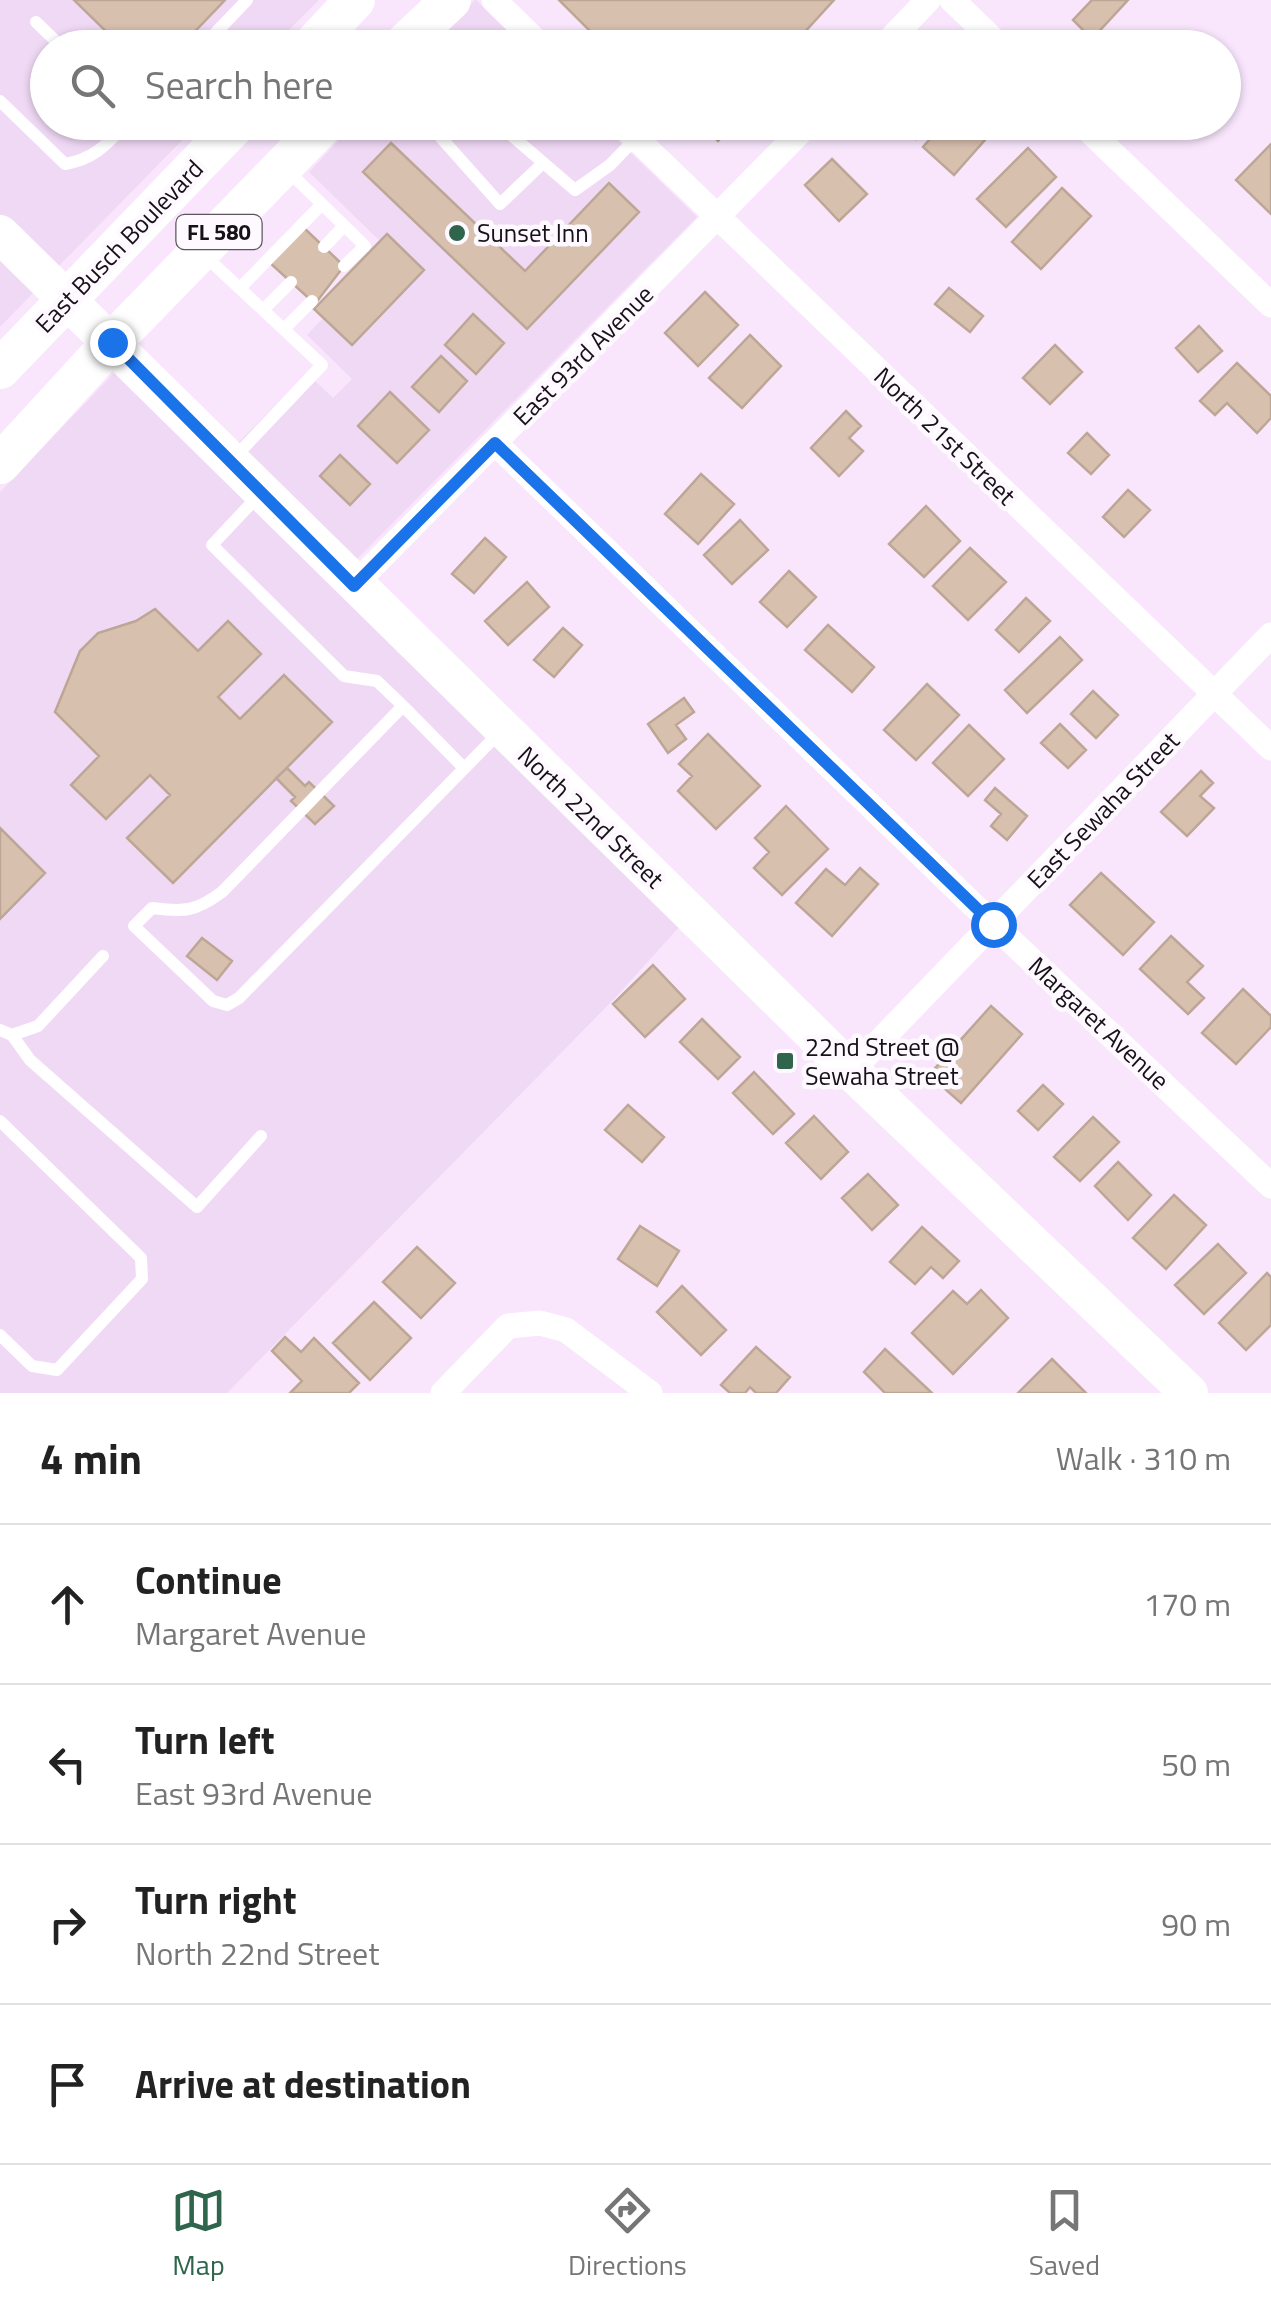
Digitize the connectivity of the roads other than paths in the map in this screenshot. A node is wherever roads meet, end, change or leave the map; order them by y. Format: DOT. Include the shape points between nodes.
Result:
graph roads {
  1 [pos="247,0"];
  2 [pos="451,0"];
  3 [pos="494,0"];
  4 [pos="928,0"];
  5 [pos="952,0"];
  6 [pos="347,2"];
  7 [pos="36,22"];
  8 [pos="44,30"];
  9 [pos="218,30"];
  10 [pos="324,30"];
  11 [pos="419,30"];
  12 [pos="524,30"];
  13 [pos="899,30"];
  14 [pos="983,30"];
  15 [pos="0,101"];
  16 [pos="30,130"];
  17 [pos="40,140"];
  18 [pos="111,140"];
  19 [pos="221,140"];
  20 [pos="308,140"];
  21 [pos="442,140"];
  22 [pos="517,140"];
  23 [pos="623,140"];
  24 [pos="638,140"];
  25 [pos="793,140"];
  26 [pos="1099,140"];
  27 [pos="544,163"];
  28 [pos="283,166"];
  29 [pos="322,204"];
  30 [pos="717,218"];
  31 [pos="344,226"];
  32 [pos="0,234"];
  33 [pos="324,247"];
  34 [pos="200,251"];
  35 [pos="344,266"];
  36 [pos="291,282"];
  37 [pos="240,288"];
  38 [pos="68,299"];
  39 [pos="312,301"];
  40 [pos="1271,305"];
  41 [pos="264,310"];
  42 [pos="284,330"];
  43 [pos="112,342"];
  44 [pos="0,369"];
  45 [pos="495,443"];
  46 [pos="232,461"];
  47 [pos="0,464"];
  48 [pos="262,492"];
  49 [pos="354,586"];
  50 [pos="1271,636"];
  51 [pos="1215,693"];
  52 [pos="402,706"];
  53 [pos="502,730"];
  54 [pos="1271,748"];
  55 [pos="464,768"];
  56 [pos="993,924"];
  57 [pos="103,956"];
  58 [pos="6,1032"];
  59 [pos="851,1071"];
  60 [pos="0,1121"];
  61 [pos="261,1136"];
  62 [pos="1271,1186"];
  63 [pos="0,1335"];
  64 [pos="443,1393"];
  65 [pos="650,1393"];
  66 [pos="1189,1393"];
  1 -- 9 [label="lane"];
  2 -- 11 [label="main road"];
  3 -- 12 [label="street"];
  4 -- 13 [label="street"];
  5 -- 14 [label="street"];
  6 -- 10 [label="main road"];
  7 -- 8 [label="lane"];
  15 -- 16 [label="lane"];
  17 -- 18 [label="lane" via="65,164 85,160"];
  19 -- 38 [label="main road, East Busch Boulevard / FL 580"];
  20 -- 28 [label="main road, FL 580"];
  21 -- 27 [label="lane" via="500,204"];
  22 -- 27 [label="lane"];
  23 -- 27 [label="lane" via="610,165 575,190"];
  24 -- 30 [label="street, North 21st Street"];
  25 -- 30 [label="street, East 93rd Avenue"];
  26 -- 40 [label="street"];
  28 -- 29 [label="lane"];
  28 -- 34 [label="main road, FL 580"];
  29 -- 31 [label="lane"];
  29 -- 37 [label="lane"];
  30 -- 45 [label="street, East 93rd Avenue"];
  30 -- 51 [label="street, North 21st Street"];
  31 -- 33 [label="lane"];
  31 -- 35 [label="lane" via="364,246"];
  32 -- 38 [label="street, North 22nd Street"];
  34 -- 37 [label="lane"];
  34 -- 43 [label="main road, FL 580"];
  36 -- 41 [label="lane"];
  37 -- 41 [label="lane"];
  38 -- 43 [label="street, North 22nd Street"];
  38 -- 44 [label="main road, East Busch Boulevard / FL 580"];
  39 -- 42 [label="lane"];
  41 -- 42 [label="lane"];
  42 -- 46 [label="lane" via="322,366"];
  43 -- 46 [label="street, North 22nd Street"];
  43 -- 47 [label="main road, FL 580"];
  45 -- 49 [label="street, East 93rd Avenue"];
  45 -- 56 [label="street, Margaret Avenue"];
  46 -- 48 [label="street, North 22nd Street"];
  48 -- 49 [label="street, North 22nd Street"];
  48 -- 52 [label="lane" via="212,545 344,676 377,681"];
  49 -- 53 [label="street, North 22nd Street"];
  50 -- 51 [label="street, East Sewaha Street"];
  51 -- 54 [label="street, North 21st Street"];
  51 -- 56 [label="street, East Sewaha Street"];
  52 -- 55 [label="lane"];
  52 -- 55 [label="lane" via="222,892 202,907 152,908 134,926 213,1001 227,1005"];
  53 -- 55 [label="lane"];
  53 -- 59 [label="street, North 22nd Street"];
  56 -- 59 [label="street, East Sewaha Street"];
  56 -- 62 [label="street, Margaret Avenue"];
  57 -- 58 [label="lane" via="38,1026"];
  58 -- 61 [label="lane" via="197,1207"];
  59 -- 66 [label="street, North 22nd Street"];
  60 -- 63 [label="lane" via="141,1258 142,1279 57,1370 32,1366"];
  64 -- 65 [label="street" via="508,1326 540,1323 566,1330"];
}
